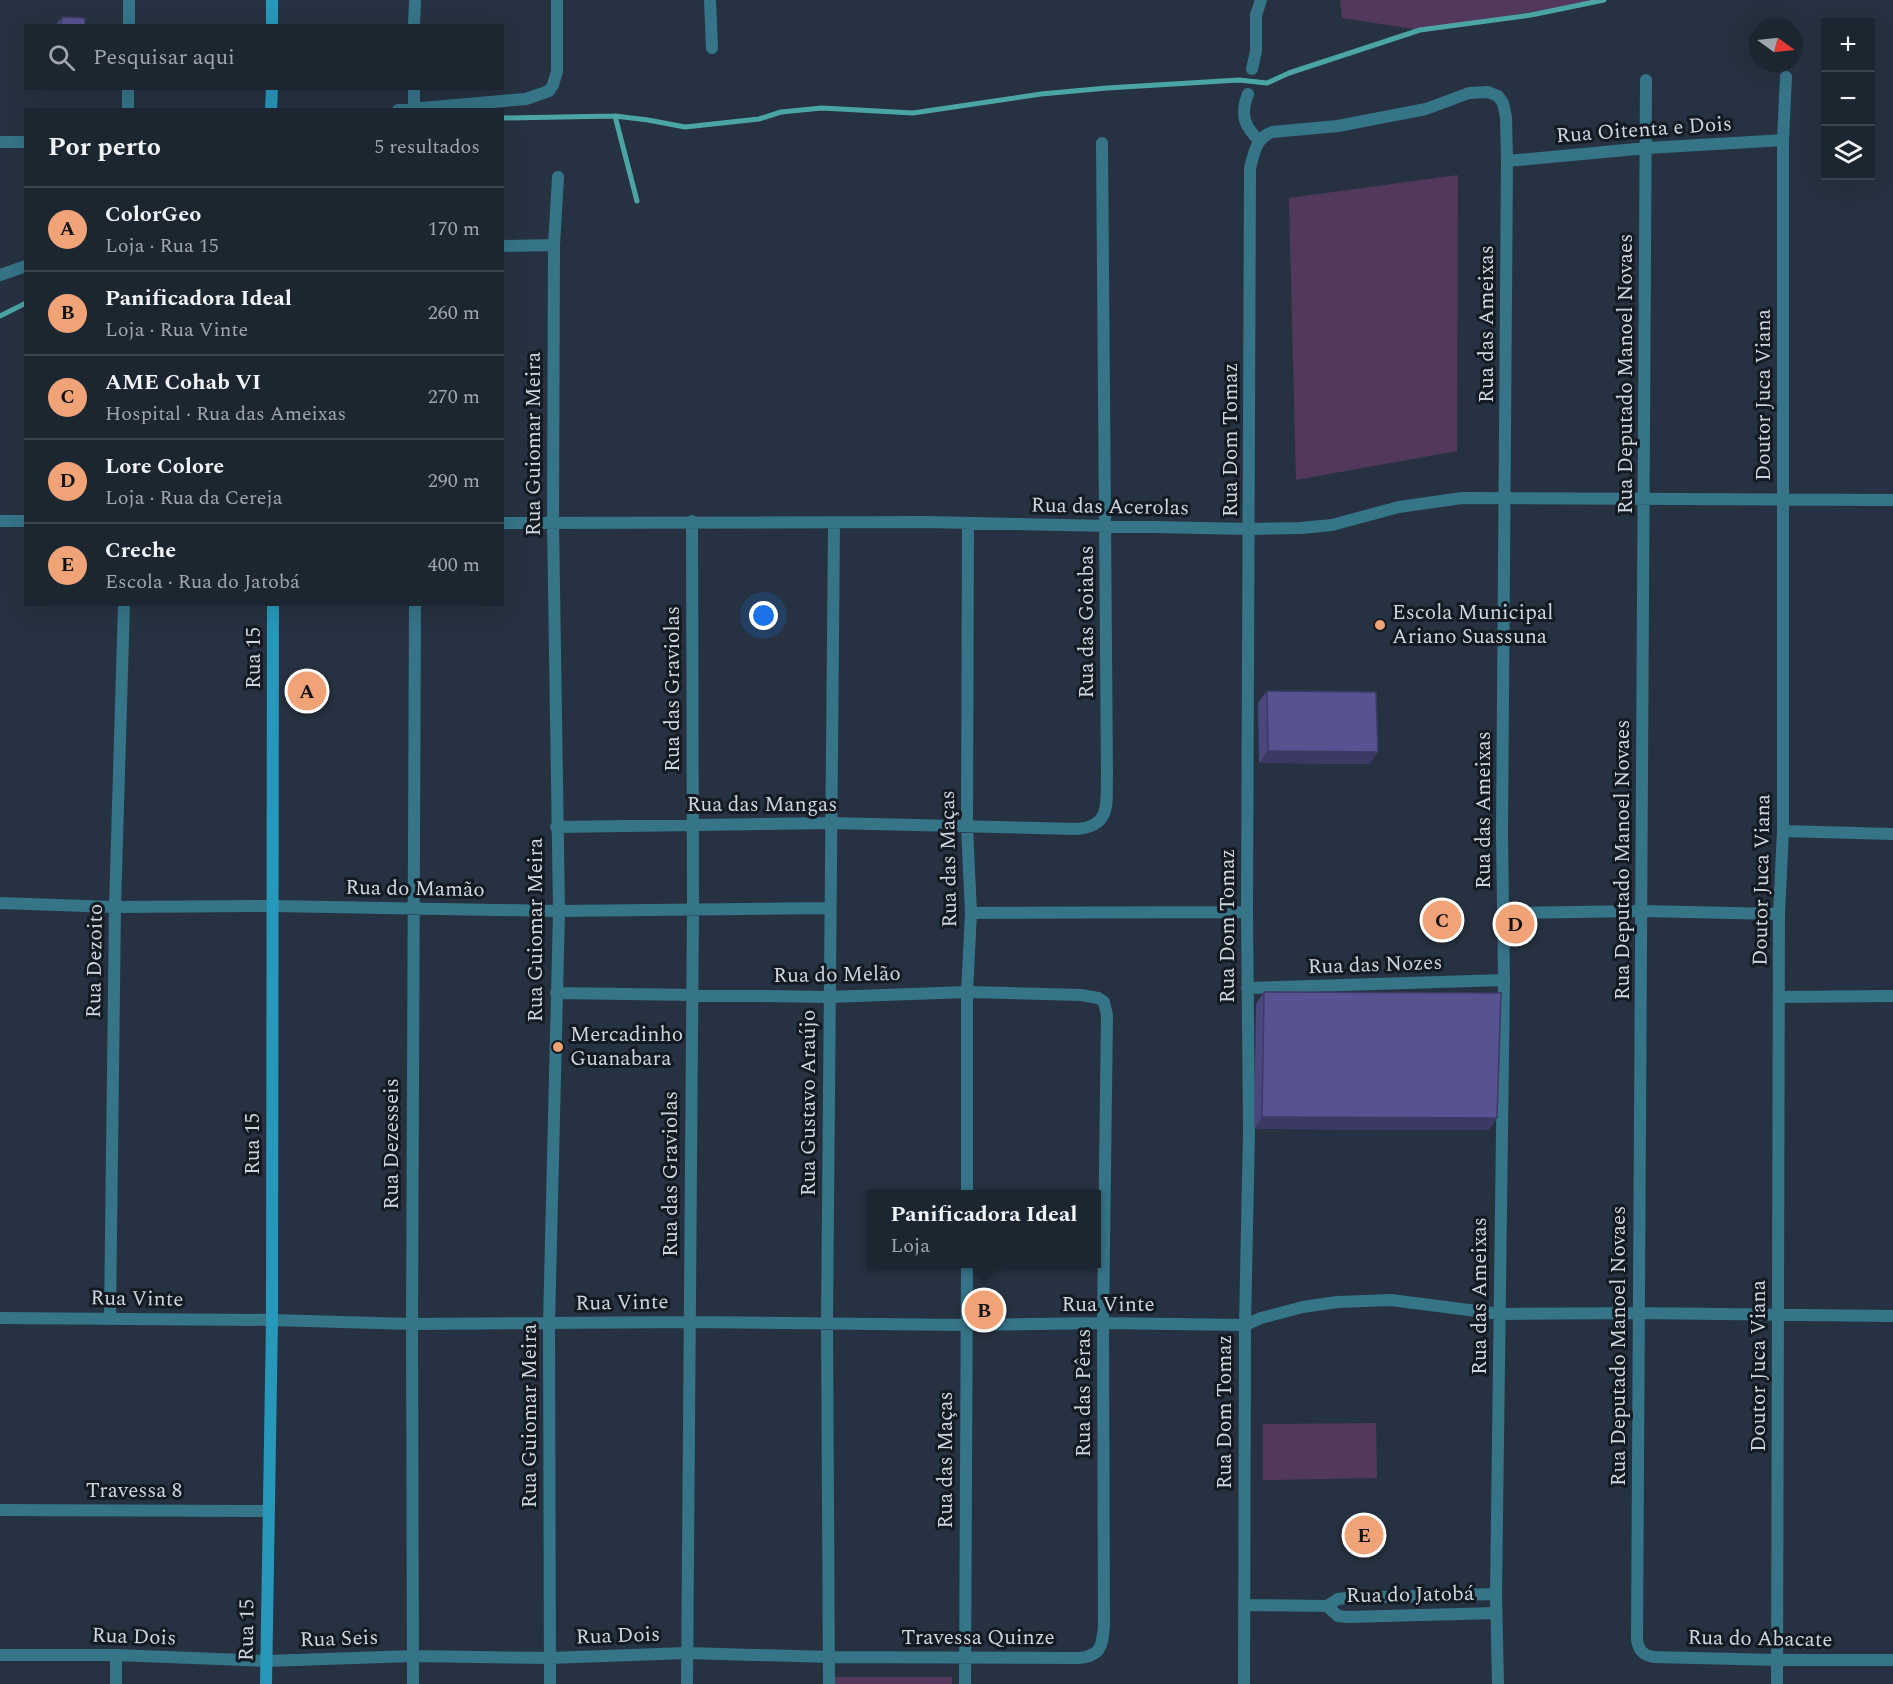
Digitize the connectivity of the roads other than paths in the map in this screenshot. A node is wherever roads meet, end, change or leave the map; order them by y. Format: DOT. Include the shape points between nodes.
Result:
graph roads {
  1 [pos="129,0"];
  2 [pos="272,0"];
  3 [pos="415,0"];
  4 [pos="557,0"];
  5 [pos="710,0"];
  6 [pos="1261,0"];
  7 [pos="129,24"];
  8 [pos="272,24"];
  9 [pos="414,24"];
  10 [pos="712,48"];
  11 [pos="1252,69"];
  12 [pos="1786,77"];
  13 [pos="1646,80"];
  14 [pos="128,90"];
  15 [pos="272,90"];
  16 [pos="414,90"];
  17 [pos="1248,94"];
  18 [pos="128,108"];
  19 [pos="271,108"];
  20 [pos="414,108"];
  21 [pos="1783,140"];
  22 [pos="1260,141"];
  23 [pos="0,142"];
  24 [pos="24,142"];
  25 [pos="1102,143"];
  26 [pos="1647,148"];
  27 [pos="1507,161"];
  28 [pos="558,177"];
  29 [pos="554,245"];
  30 [pos="504,246"];
  31 [pos="24,267"];
  32 [pos="0,275"];
  33 [pos="1506,499"];
  34 [pos="1645,499"];
  35 [pos="1784,499"];
  36 [pos="1893,500"];
  37 [pos="0,521"];
  38 [pos="24,521"];
  39 [pos="692,521"];
  40 [pos="504,522"];
  41 [pos="553,522"];
  42 [pos="834,523"];
  43 [pos="968,524"];
  44 [pos="1106,526"];
  45 [pos="1250,529"];
  46 [pos="124,606"];
  47 [pos="273,606"];
  48 [pos="415,606"];
  49 [pos="831,824"];
  50 [pos="693,825"];
  51 [pos="556,827"];
  52 [pos="968,827"];
  53 [pos="1783,831"];
  54 [pos="1893,834"];
  55 [pos="0,903"];
  56 [pos="273,906"];
  57 [pos="115,907"];
  58 [pos="693,908"];
  59 [pos="830,908"];
  60 [pos="412,909"];
  61 [pos="559,911"];
  62 [pos="1642,911"];
  63 [pos="1247,912"];
  64 [pos="971,913"];
  65 [pos="1502,913"];
  66 [pos="1779,914"];
  67 [pos="1503,980"];
  68 [pos="1248,988"];
  69 [pos="968,992"];
  70 [pos="556,993"];
  71 [pos="692,995"];
  72 [pos="1893,996"];
  73 [pos="829,997"];
  74 [pos="1779,997"];
  75 [pos="1107,1015"];
  76 [pos="967,1190"];
  77 [pos="967,1268"];
  78 [pos="1639,1313"];
  79 [pos="1500,1314"];
  80 [pos="1779,1316"];
  81 [pos="1893,1316"];
  82 [pos="0,1318"];
  83 [pos="110,1318"];
  84 [pos="272,1320"];
  85 [pos="690,1322"];
  86 [pos="827,1322"];
  87 [pos="1103,1323"];
  88 [pos="412,1324"];
  89 [pos="549,1324"];
  90 [pos="966,1325"];
  91 [pos="1245,1325"];
  92 [pos="0,1510"];
  93 [pos="268,1511"];
  94 [pos="1496,1594"];
  95 [pos="1244,1605"];
  96 [pos="1327,1606"];
  97 [pos="1496,1613"];
  98 [pos="1104,1626"];
  99 [pos="1637,1640"];
  100 [pos="686,1653"];
  101 [pos="0,1655"];
  102 [pos="116,1655"];
  103 [pos="413,1656"];
  104 [pos="830,1657"];
  105 [pos="550,1658"];
  106 [pos="964,1658"];
  107 [pos="1777,1660"];
  108 [pos="1893,1660"];
  109 [pos="266,1661"];
  110 [pos="116,1684"];
  111 [pos="266,1684"];
  112 [pos="413,1684"];
  113 [pos="550,1684"];
  114 [pos="687,1684"];
  115 [pos="829,1684"];
  116 [pos="964,1684"];
  117 [pos="1244,1684"];
  118 [pos="1498,1684"];
  119 [pos="1777,1684"];
  1 -- 7 [label="street"];
  2 -- 8 [label="main road"];
  3 -- 9 [label="street"];
  4 -- 20 [label="street" via="557,71 549,91 495,102"];
  5 -- 10 [label="street"];
  6 -- 11 [label="street" via="1256,15"];
  12 -- 21 [label="street, Doutor Juca Viana"];
  13 -- 26 [label="street, Rua Deputado Manoel Novaes"];
  14 -- 18 [label="street"];
  15 -- 19 [label="main road"];
  16 -- 20 [label="street"];
  17 -- 22 [label="street" via="1243,107 1244,122"];
  21 -- 26 [label="street, Rua Oitenta e Dois"];
  21 -- 35 [label="street, Doutor Juca Viana"];
  22 -- 27 [label="street, Rua das Ameixas" via="1272,132 1338,126 1426,110 1481,92 1502,100"];
  22 -- 45 [label="street, Rua Dom Tomaz" via="1250,168"];
  23 -- 24 [label="street"];
  25 -- 44 [label="street, Rua das Goiabas"];
  26 -- 27 [label="street, Rua Oitenta e Dois"];
  26 -- 34 [label="street, Rua Deputado Manoel Novaes"];
  27 -- 33 [label="street, Rua das Ameixas"];
  28 -- 29 [label="street, Rua Guiomar Meira"];
  29 -- 30 [label="street"];
  29 -- 41 [label="street, Rua Guiomar Meira"];
  31 -- 32 [label="street"];
  33 -- 34 [label="street, Rua das Acerolas"];
  33 -- 45 [label="street, Rua das Acerolas" via="1462,498 1399,507 1332,525"];
  33 -- 65 [label="street, Rua das Ameixas"];
  34 -- 35 [label="street, Rua das Acerolas"];
  34 -- 62 [label="street, Rua Deputado Manoel Novaes"];
  35 -- 36 [label="street, Rua das Acerolas"];
  35 -- 53 [label="street, Doutor Juca Viana"];
  37 -- 38 [label="street"];
  39 -- 41 [label="street, Rua das Acerolas"];
  39 -- 42 [label="street, Rua das Acerolas"];
  39 -- 50 [label="street, Rua das Graviolas"];
  40 -- 41 [label="street, Rua das Acerolas"];
  41 -- 51 [label="street, Rua Guiomar Meira"];
  42 -- 43 [label="street, Rua das Acerolas"];
  42 -- 49 [label="street, Rua Gustavo Araújo"];
  43 -- 44 [label="street, Rua das Acerolas"];
  43 -- 52 [label="street, Rua das Maças"];
  44 -- 45 [label="street, Rua das Acerolas"];
  44 -- 52 [label="street, Rua das Goiabas" via="1104,814 1095,826 1077,829"];
  45 -- 63 [label="street, Rua Dom Tomaz"];
  46 -- 57 [label="street, Rua Dezoito"];
  47 -- 56 [label="main road, Rua 15"];
  48 -- 60 [label="street, Rua Dezesseis"];
  49 -- 50 [label="street, Rua das Mangas"];
  49 -- 52 [label="street, Rua das Mangas"];
  49 -- 59 [label="street, Rua Gustavo Araújo"];
  50 -- 51 [label="street, Rua das Mangas"];
  50 -- 58 [label="street, Rua das Graviolas"];
  51 -- 61 [label="street, Rua Guiomar Meira"];
  52 -- 64 [label="street, Rua das Maças"];
  53 -- 54 [label="street"];
  53 -- 66 [label="street, Doutor Juca Viana"];
  55 -- 57 [label="street, Rua do Mamão"];
  56 -- 57 [label="street, Rua do Mamão"];
  56 -- 60 [label="street, Rua do Mamão"];
  56 -- 84 [label="main road, Rua 15"];
  57 -- 83 [label="street, Rua Dezoito"];
  58 -- 59 [label="street, Rua do Mamão"];
  58 -- 61 [label="street, Rua do Mamão"];
  58 -- 71 [label="street, Rua das Graviolas"];
  59 -- 73 [label="street, Rua Gustavo Araújo"];
  60 -- 61 [label="street, Rua do Mamão"];
  60 -- 88 [label="street, Rua Dezesseis"];
  61 -- 70 [label="street, Rua Guiomar Meira"];
  62 -- 65 [label="street"];
  62 -- 66 [label="street"];
  62 -- 78 [label="street, Rua Deputado Manoel Novaes"];
  63 -- 64 [label="street"];
  63 -- 68 [label="street, Rua Dom Tomaz"];
  64 -- 69 [label="street, Rua das Maças"];
  65 -- 67 [label="street, Rua das Ameixas"];
  66 -- 74 [label="street, Doutor Juca Viana"];
  67 -- 68 [label="street, Rua das Nozes"];
  67 -- 79 [label="street, Rua das Ameixas"];
  68 -- 91 [label="street, Rua Dom Tomaz"];
  69 -- 73 [label="street, Rua do Melão"];
  69 -- 75 [label="street, Rua do Melão" via="1095,997 1104,1002"];
  69 -- 76 [label="street, Rua das Maças"];
  70 -- 71 [label="street, Rua do Melão"];
  70 -- 89 [label="street, Rua Guiomar Meira"];
  71 -- 73 [label="street, Rua do Melão"];
  71 -- 85 [label="street, Rua das Graviolas"];
  72 -- 74 [label="street"];
  73 -- 86 [label="street, Rua Gustavo Araújo"];
  74 -- 80 [label="street, Doutor Juca Viana"];
  75 -- 87 [label="street, Rua das Pêras"];
  77 -- 90 [label="street, Rua das Maças"];
  78 -- 79 [label="street, Rua Vinte"];
  78 -- 80 [label="street, Rua Vinte"];
  78 -- 99 [label="street, Rua Deputado Manoel Novaes"];
  79 -- 91 [label="street, Rua Vinte" via="1391,1300 1338,1302 1289,1310"];
  79 -- 94 [label="street, Rua das Ameixas"];
  80 -- 81 [label="street, Rua Vinte"];
  80 -- 107 [label="street, Doutor Juca Viana"];
  82 -- 83 [label="street, Rua Vinte"];
  83 -- 84 [label="street, Rua Vinte"];
  84 -- 88 [label="street, Rua Vinte"];
  84 -- 93 [label="main road, Rua 15"];
  85 -- 86 [label="street, Rua Vinte"];
  85 -- 89 [label="street, Rua Vinte"];
  85 -- 100 [label="street, Rua das Graviolas"];
  86 -- 90 [label="street, Rua Vinte"];
  86 -- 104 [label="street, Rua Gustavo Araújo"];
  87 -- 90 [label="street, Rua Vinte"];
  87 -- 91 [label="street, Rua Vinte"];
  87 -- 98 [label="street, Rua das Pêras"];
  88 -- 89 [label="street, Rua Vinte"];
  88 -- 103 [label="street, Rua Dezesseis"];
  89 -- 105 [label="street, Rua Guiomar Meira"];
  90 -- 106 [label="street, Rua das Maças"];
  91 -- 95 [label="street, Rua Dom Tomaz"];
  92 -- 93 [label="street, Travessa 8"];
  93 -- 109 [label="main road, Rua 15"];
  94 -- 96 [label="street, Rua do Jatobá" via="1346,1598"];
  94 -- 97 [label="street, Rua das Ameixas"];
  95 -- 96 [label="street, Rua do Jatobá"];
  95 -- 117 [label="street, Rua Dom Tomaz"];
  96 -- 97 [label="street, Rua do Jatobá" via="1338,1616 1347,1617"];
  97 -- 118 [label="street, Rua das Ameixas"];
  98 -- 106 [label="street, Travessa Quinze" via="1098,1651 1089,1657"];
  99 -- 107 [label="street, Rua do Abacate" via="1639,1649 1654,1657"];
  100 -- 104 [label="street, Rua Dois"];
  100 -- 105 [label="street, Rua Dois"];
  100 -- 114 [label="street, Rua das Graviolas"];
  101 -- 102 [label="street, Rua Dois"];
  102 -- 109 [label="street, Rua Dois"];
  102 -- 110 [label="street"];
  103 -- 105 [label="street, Rua Dois"];
  103 -- 109 [label="street, Rua Seis"];
  103 -- 112 [label="street, Rua Dezesseis"];
  104 -- 106 [label="street, Travessa Quinze"];
  104 -- 115 [label="street, Rua Gustavo Araújo"];
  105 -- 113 [label="street, Rua Guiomar Meira"];
  106 -- 116 [label="street, Rua das Maças"];
  107 -- 108 [label="street, Rua do Abacate"];
  107 -- 119 [label="street, Doutor Juca Viana"];
  109 -- 111 [label="main road, Rua 15"];
}
